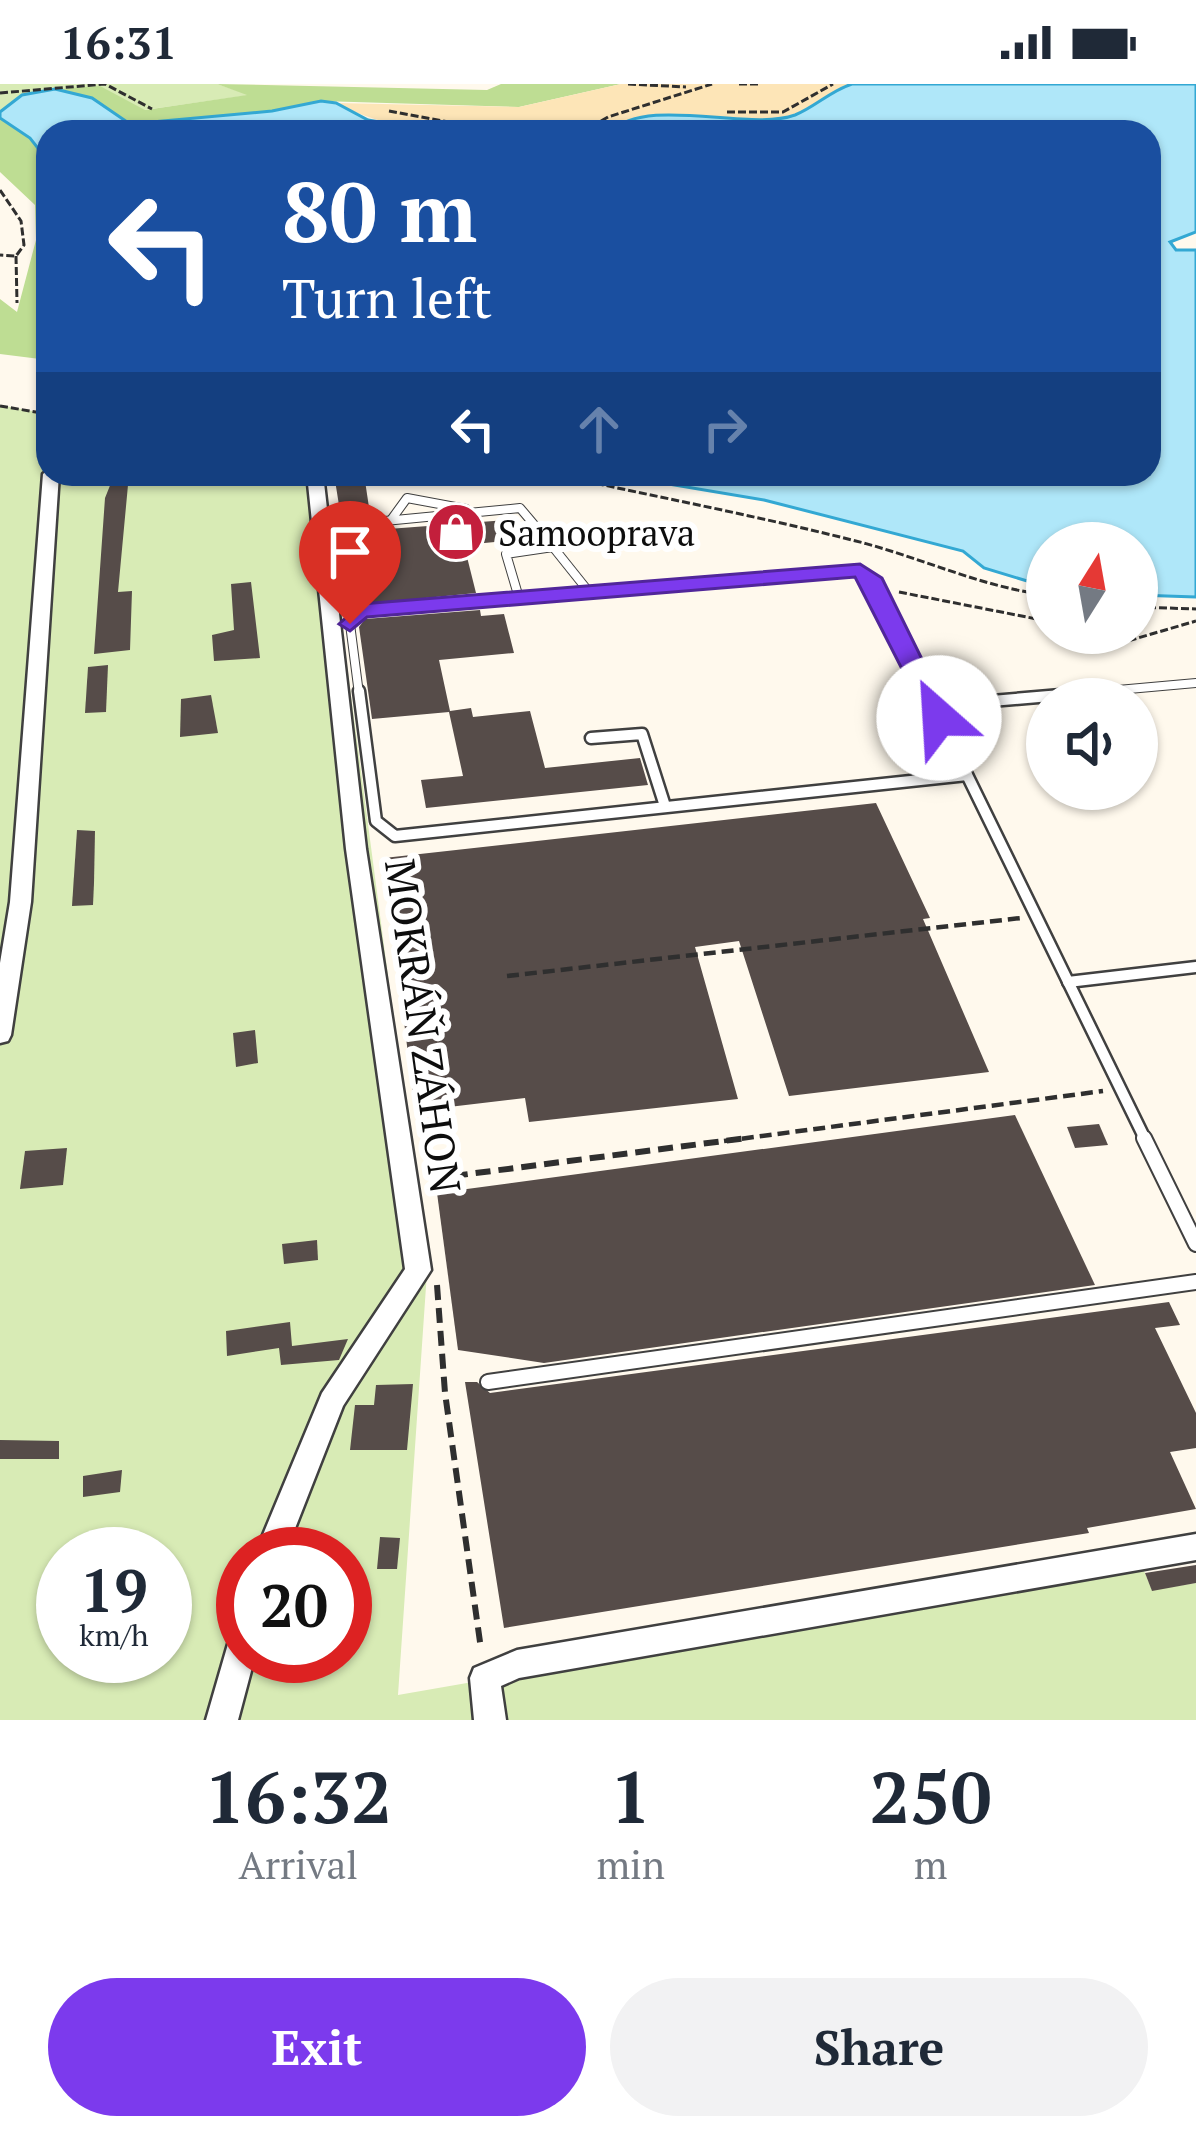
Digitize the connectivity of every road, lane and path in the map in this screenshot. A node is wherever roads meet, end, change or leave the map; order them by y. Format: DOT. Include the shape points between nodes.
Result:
graph roads {
  1 [pos="628,84"];
  2 [pos="712,84"];
  3 [pos="740,84"];
  4 [pos="760,84"];
  5 [pos="833,84"];
  6 [pos="692,87"];
  7 [pos="0,94"];
  8 [pos="152,109"];
  9 [pos="389,110"];
  10 [pos="727,112"];
  11 [pos="441,120"];
  12 [pos="603,120"];
  13 [pos="0,190"];
  14 [pos="0,255"];
  15 [pos="16,256"];
  16 [pos="17,303"];
  17 [pos="0,406"];
  18 [pos="36,412"];
  19 [pos="50,486"];
  20 [pos="316,486"];
  21 [pos="608,486"];
  22 [pos="481,512"];
  23 [pos="392,520"];
  24 [pos="364,523"];
  25 [pos="553,547"];
  26 [pos="876,589"];
  27 [pos="589,592"];
  28 [pos="1026,593"];
  29 [pos="519,598"];
  30 [pos="1158,607"];
  31 [pos="1196,608"];
  32 [pos="1026,617"];
  33 [pos="1196,621"];
  34 [pos="1158,632"];
  35 [pos="1196,683"];
  36 [pos="933,706"];
  37 [pos="591,738"];
  38 [pos="967,775"];
  39 [pos="665,806"];
  40 [pos="1036,916"];
  41 [pos="1196,968"];
  42 [pos="508,976"];
  43 [pos="1068,982"];
  44 [pos="0,1035"];
  45 [pos="1120,1089"];
  46 [pos="429,1180"];
  47 [pos="1196,1244"];
  48 [pos="436,1275"];
  49 [pos="1196,1282"];
  50 [pos="488,1382"];
  51 [pos="281,1527"];
  52 [pos="1196,1547"];
  53 [pos="485,1678"];
  54 [pos="232,1683"];
  55 [pos="222,1720"];
  56 [pos="490,1720"];
  1 -- 6 [label="path"];
  2 -- 6 [label="path"];
  3 -- 4 [label="path"];
  5 -- 10 [label="path" via="783,112"];
  6 -- 12 [label="path"];
  7 -- 8 [label="path" via="105,84"];
  9 -- 11 [label="path"];
  13 -- 15 [label="path" via="21,221 24,244"];
  14 -- 15 [label="path"];
  15 -- 16 [label="path"];
  17 -- 18 [label="path"];
  19 -- 44 [label="street" via="20,902"];
  20 -- 51 [label="street, MOKRÁŇ ZÁHON" via="356,849 418,1270 332,1402"];
  21 -- 28 [label="path" via="853,539"];
  22 -- 23 [label="lane"];
  22 -- 23 [label="lane" via="407,498"];
  22 -- 25 [label="lane" via="520,508"];
  23 -- 24 [label="lane"];
  25 -- 27 [label="lane"];
  25 -- 29 [label="lane" via="506,554"];
  26 -- 27 [label="lane" via="860,570 842,569"];
  26 -- 32 [label="path"];
  26 -- 36 [label="lane"];
  27 -- 29 [label="lane"];
  29 -- 39 [label="lane" via="361,611 350,624 376,820 394,836"];
  30 -- 31 [label="path"];
  33 -- 34 [label="path"];
  35 -- 36 [label="lane"];
  36 -- 38 [label="lane"];
  37 -- 39 [label="lane" via="642,734"];
  38 -- 39 [label="lane"];
  38 -- 40 [label="lane"];
  40 -- 42 [label="path"];
  40 -- 43 [label="lane"];
  41 -- 43 [label="lane"];
  43 -- 45 [label="lane"];
  45 -- 46 [label="path"];
  45 -- 47 [label="lane"];
  48 -- 53 [label="path"];
  49 -- 50 [label="lane"];
  52 -- 53 [label="street" via="518,1664"];
  53 -- 56 [label="street"];
  54 -- 55 [label="street"];
}
